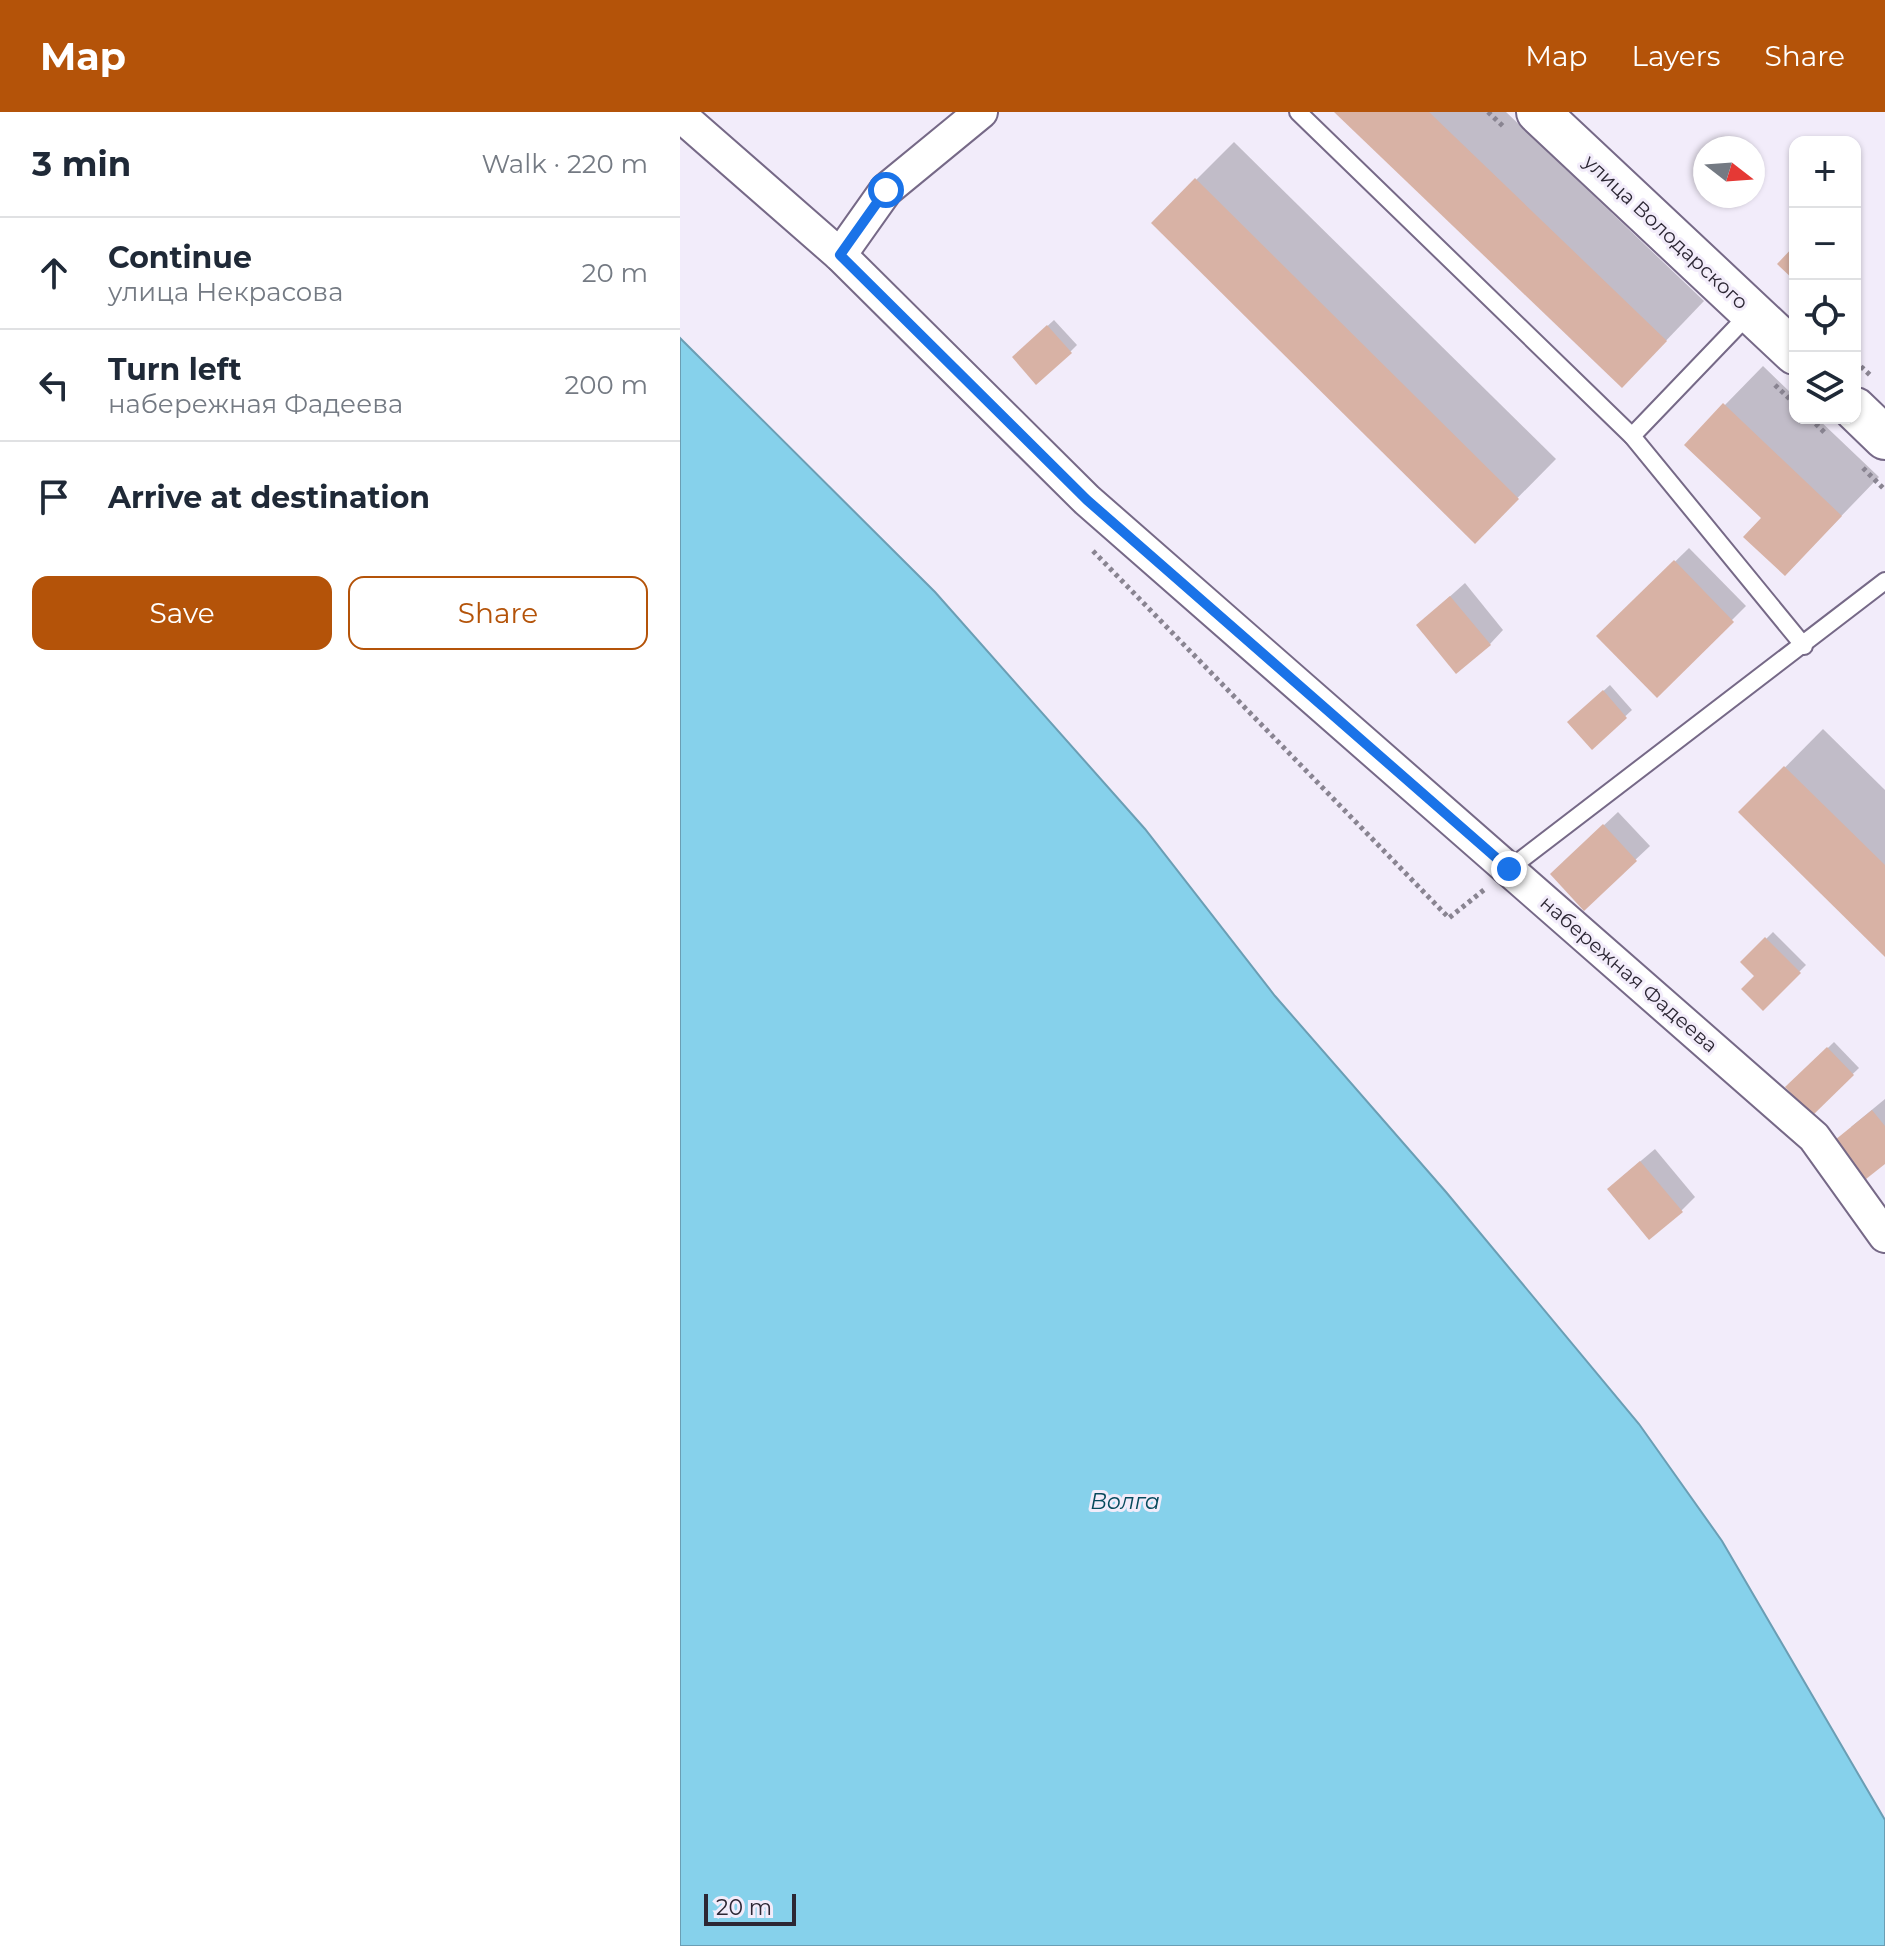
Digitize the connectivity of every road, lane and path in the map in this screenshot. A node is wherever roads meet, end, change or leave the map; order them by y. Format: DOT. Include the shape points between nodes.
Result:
graph roads {
  1 [pos="981,112"];
  2 [pos="1298,112"];
  3 [pos="1541,113"];
  4 [pos="680,115"];
  5 [pos="840,255"];
  6 [pos="1751,312"];
  7 [pos="1794,352"];
  8 [pos="1861,415"];
  9 [pos="1632,436"];
  10 [pos="1885,438"];
  11 [pos="1086,544"];
  12 [pos="1885,581"];
  13 [pos="1804,646"];
  14 [pos="1509,869"];
  15 [pos="1885,1236"];
  1 -- 5 [label="street" via="886,190"];
  2 -- 9 [label="lane"];
  3 -- 6 [label="street, улица Володарского"];
  4 -- 5 [label="street, набережная Фадеева"];
  5 -- 14 [label="street, набережная Фадеева" via="1087,500"];
  6 -- 7 [label="street, улица Володарского"];
  6 -- 9 [label="lane"];
  8 -- 10 [label="street"];
  9 -- 13 [label="lane"];
  11 -- 14 [label="path" via="1449,918"];
  12 -- 13 [label="lane"];
  13 -- 14 [label="lane"];
  14 -- 15 [label="street, набережная Фадеева" via="1814,1137"];
}
